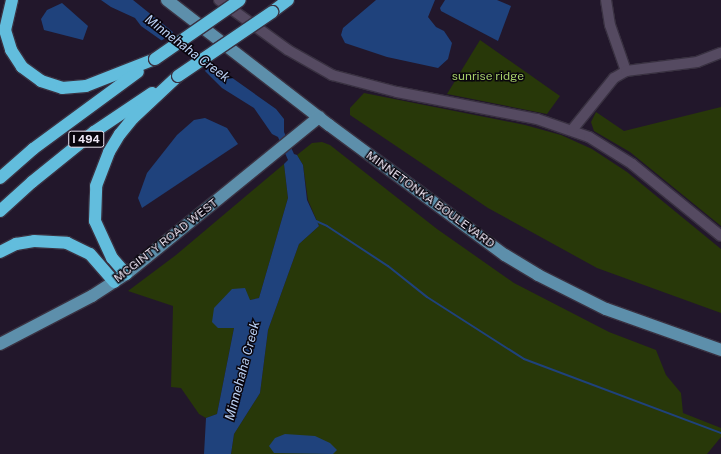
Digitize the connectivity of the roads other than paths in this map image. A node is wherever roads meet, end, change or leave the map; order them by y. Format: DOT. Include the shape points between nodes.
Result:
graph roads {
  1 [pos="12,0"];
  2 [pos="167,0"];
  3 [pos="219,0"];
  4 [pos="240,0"];
  5 [pos="288,0"];
  6 [pos="606,0"];
  7 [pos="721,53"];
  8 [pos="155,59"];
  9 [pos="626,71"];
  10 [pos="178,76"];
  11 [pos="318,117"];
  12 [pos="572,130"];
  13 [pos="0,178"];
  14 [pos="0,211"];
  15 [pos="721,236"];
  16 [pos="0,252"];
  17 [pos="126,274"];
  18 [pos="114,282"];
  19 [pos="0,344"];
  20 [pos="721,350"];
  1 -- 8 [label="highway" via="5,30 11,50 22,67 41,81 62,88 86,86"];
  2 -- 11 [label="main road, MINNETONKA BOULEVARD"];
  3 -- 12 [label="street" via="288,50 332,75 363,85 537,119"];
  4 -- 8 [label="highway, I 494, bridge"];
  5 -- 10 [label="highway, I 494, bridge"];
  6 -- 9 [label="street" via="610,24"];
  7 -- 9 [label="street" via="697,62"];
  8 -- 13 [label="highway, I 494" via="33,149"];
  9 -- 12 [label="street" via="614,78"];
  10 -- 14 [label="highway, I 494" via="94,132"];
  10 -- 17 [label="highway" via="133,118 120,134 109,152 96,186 95,221 112,258"];
  11 -- 17 [label="main road, MCGINTY ROAD WEST"];
  11 -- 20 [label="main road, MINNETONKA BOULEVARD" via="505,255 538,276 606,309"];
  12 -- 15 [label="street" via="608,148 632,164"];
  16 -- 18 [label="highway" via="16,244 34,241 67,242 90,254"];
  17 -- 18 [label="main road, MCGINTY ROAD WEST"];
  18 -- 19 [label="main road, MCGINTY ROAD WEST"];
}
